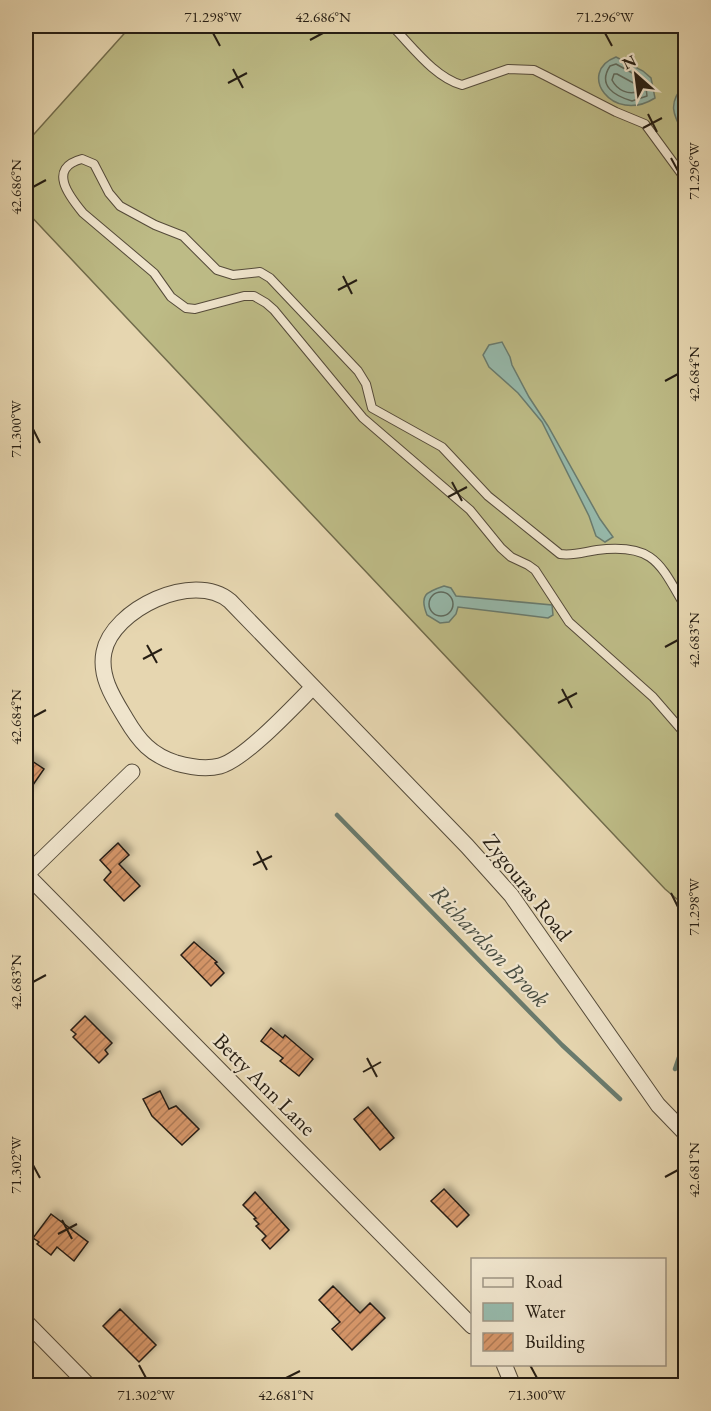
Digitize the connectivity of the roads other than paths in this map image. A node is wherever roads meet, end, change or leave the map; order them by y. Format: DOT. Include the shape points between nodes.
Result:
graph roads {
  1 [pos="70,26"];
  2 [pos="80,26"];
  3 [pos="392,26"];
  4 [pos="686,180"];
  5 [pos="686,608"];
  6 [pos="313,687"];
  7 [pos="686,735"];
  8 [pos="132,772"];
  9 [pos="26,874"];
  10 [pos="686,1134"];
  11 [pos="26,1322"];
  12 [pos="471,1325"];
  13 [pos="504,1366"];
  14 [pos="89,1386"];
  15 [pos="513,1386"];
  1 -- 2 [label="lane"];
  3 -- 4 [label="lane" via="439,73 455,83 462,85 508,69 534,70 645,124"];
  5 -- 7 [label="lane" via="667,573 652,558 642,552 611,549 573,556 560,554 488,496 447,451 372,408 358,371 270,278 260,272 233,275 217,270 183,236 120,206 94,164 82,159 63,172 65,187 83,213 154,273 177,303 195,309 254,296 274,309 363,418 470,510 511,557 535,570 569,622 653,697"];
  6 -- 6 [label="street, Zygouras Road" via="230,601 210,590 177,591 144,607 117,628 104,652 110,692 138,740 158,755 189,766 219,767 236,759"];
  6 -- 10 [label="street, Zygouras Road" via="504,886 654,1099"];
  8 -- 9 [label="street"];
  9 -- 12 [label="street, Betty Ann Lane"];
  11 -- 14 [label="street"];
  13 -- 15 [label="street"];
}
